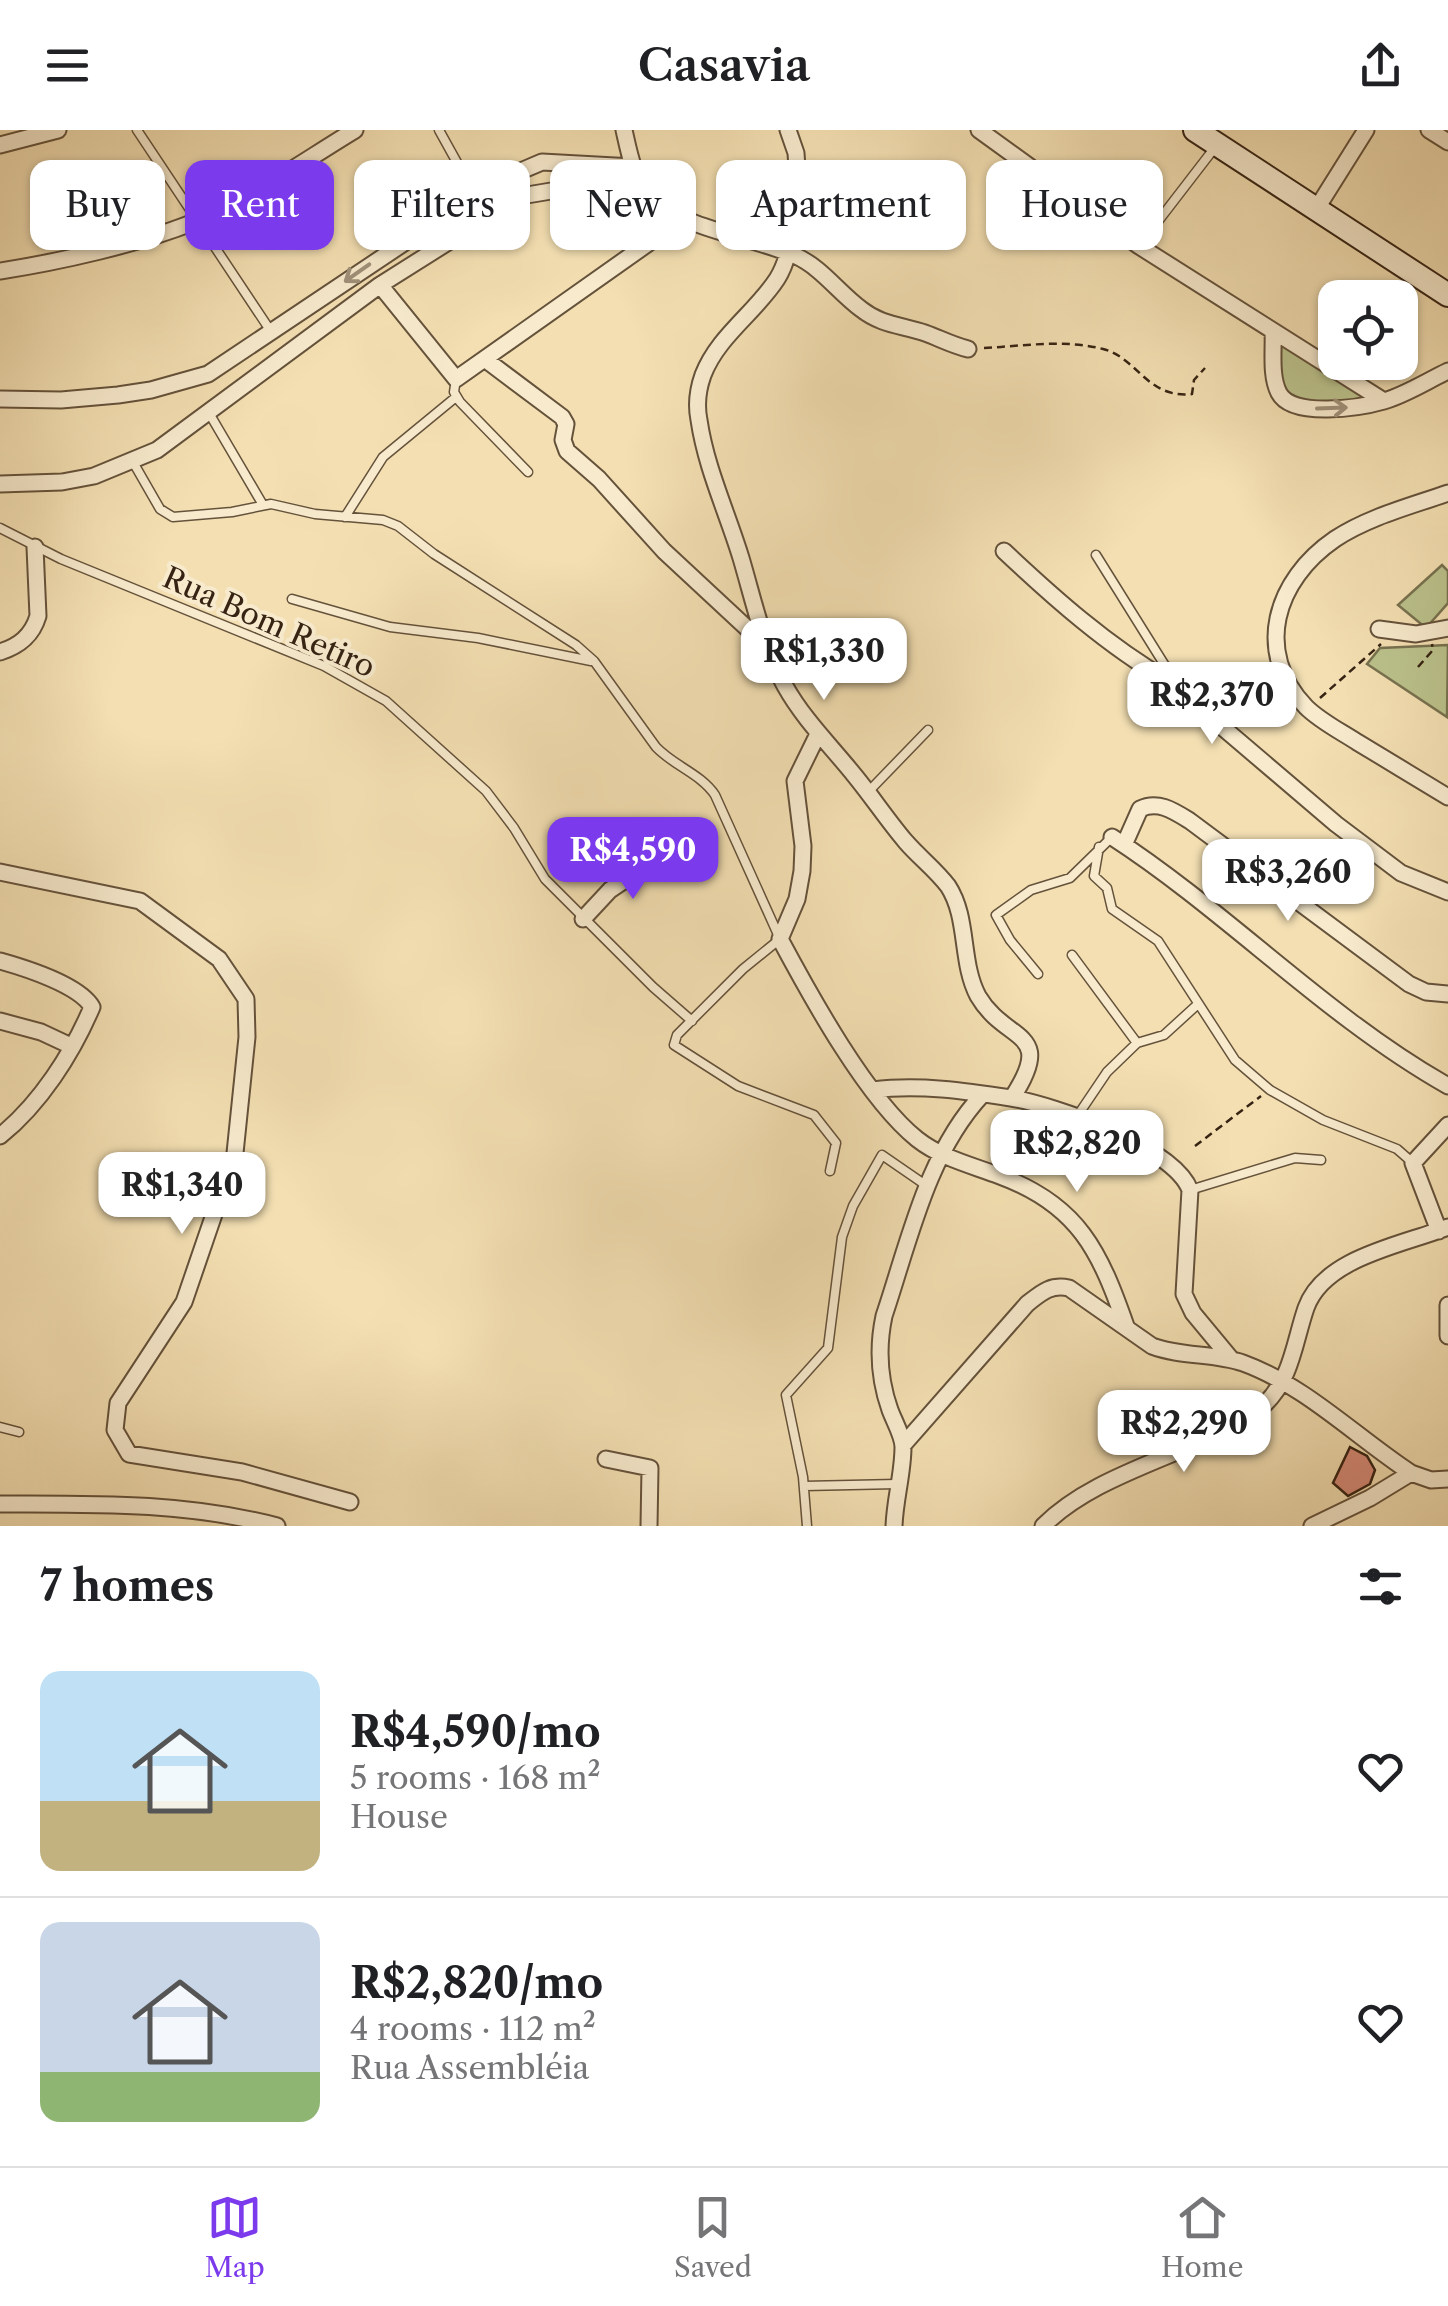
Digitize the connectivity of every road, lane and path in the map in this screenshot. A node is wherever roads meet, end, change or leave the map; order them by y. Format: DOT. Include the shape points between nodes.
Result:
graph roads {
  1 [pos="58,130"];
  2 [pos="138,130"];
  3 [pos="354,130"];
  4 [pos="439,130"];
  5 [pos="624,130"];
  6 [pos="788,130"];
  7 [pos="979,130"];
  8 [pos="1194,130"];
  9 [pos="1366,130"];
  10 [pos="1429,130"];
  11 [pos="1448,142"];
  12 [pos="1217,144"];
  13 [pos="0,146"];
  14 [pos="308,160"];
  15 [pos="456,160"];
  16 [pos="631,160"];
  17 [pos="1021,160"];
  18 [pos="550,191"];
  19 [pos="185,205"];
  20 [pos="1317,208"];
  21 [pos="1163,216"];
  22 [pos="696,222"];
  23 [pos="185,225"];
  24 [pos="215,250"];
  25 [pos="391,250"];
  26 [pos="639,250"];
  27 [pos="1146,250"];
  28 [pos="788,253"];
  29 [pos="0,271"];
  30 [pos="380,285"];
  31 [pos="1448,295"];
  32 [pos="1273,331"];
  33 [pos="272,334"];
  34 [pos="968,349"];
  35 [pos="486,360"];
  36 [pos="1204,368"];
  37 [pos="1448,371"];
  38 [pos="208,374"];
  39 [pos="456,379"];
  40 [pos="226,397"];
  41 [pos="456,397"];
  42 [pos="0,399"];
  43 [pos="1384,401"];
  44 [pos="208,412"];
  45 [pos="132,462"];
  46 [pos="528,472"];
  47 [pos="0,487"];
  48 [pos="1448,493"];
  49 [pos="1,502"];
  50 [pos="262,504"];
  51 [pos="344,517"];
  52 [pos="0,528"];
  53 [pos="35,546"];
  54 [pos="1004,551"];
  55 [pos="1096,555"];
  56 [pos="292,598"];
  57 [pos="1379,629"];
  58 [pos="1438,636"];
  59 [pos="1390,643"];
  60 [pos="766,646"];
  61 [pos="1432,646"];
  62 [pos="0,652"];
  63 [pos="594,661"];
  64 [pos="1418,667"];
  65 [pos="1310,711"];
  66 [pos="1216,721"];
  67 [pos="928,730"];
  68 [pos="818,734"];
  69 [pos="868,792"];
  70 [pos="1448,797"];
  71 [pos="1112,843"];
  72 [pos="659,857"];
  73 [pos="0,872"];
  74 [pos="1448,892"];
  75 [pos="582,919"];
  76 [pos="780,939"];
  77 [pos="1072,955"];
  78 [pos="0,961"];
  79 [pos="1038,974"];
  80 [pos="1448,994"];
  81 [pos="1198,1004"];
  82 [pos="0,1020"];
  83 [pos="692,1021"];
  84 [pos="1138,1043"];
  85 [pos="71,1046"];
  86 [pos="1448,1086"];
  87 [pos="873,1090"];
  88 [pos="1270,1090"];
  89 [pos="982,1095"];
  90 [pos="1012,1098"];
  91 [pos="1076,1118"];
  92 [pos="1448,1126"];
  93 [pos="0,1136"];
  94 [pos="1195,1146"];
  95 [pos="941,1155"];
  96 [pos="1321,1160"];
  97 [pos="1413,1163"];
  98 [pos="830,1171"];
  99 [pos="929,1187"];
  100 [pos="1190,1190"];
  101 [pos="1443,1229"];
  102 [pos="1448,1305"];
  103 [pos="1126,1326"];
  104 [pos="1448,1336"];
  105 [pos="1232,1360"];
  106 [pos="1284,1382"];
  107 [pos="0,1427"];
  108 [pos="20,1432"];
  109 [pos="904,1444"];
  110 [pos="606,1459"];
  111 [pos="1411,1473"];
  112 [pos="1448,1479"];
  113 [pos="896,1484"];
  114 [pos="804,1486"];
  115 [pos="350,1502"];
  116 [pos="0,1504"];
  117 [pos="277,1526"];
  118 [pos="650,1526"];
  119 [pos="808,1526"];
  120 [pos="894,1526"];
  121 [pos="1043,1526"];
  122 [pos="1312,1526"];
  1 -- 13 [label="street"];
  2 -- 19 [label="lane"];
  3 -- 14 [label="street"];
  4 -- 15 [label="lane"];
  5 -- 16 [label="street"];
  6 -- 28 [label="street" via="797,168"];
  7 -- 17 [label="street"];
  8 -- 12 [label="street"];
  9 -- 20 [label="street"];
  10 -- 11 [label="street"];
  12 -- 20 [label="street"];
  12 -- 21 [label="lane"];
  18 -- 30 [label="street" via="521,196"];
  20 -- 31 [label="street"];
  22 -- 28 [label="street"];
  23 -- 29 [label="street"];
  24 -- 33 [label="lane"];
  25 -- 33 [label="street, one-way"];
  26 -- 35 [label="street"];
  27 -- 32 [label="street"];
  28 -- 34 [label="street" via="816,267 873,318"];
  28 -- 60 [label="street" via="773,285 713,357 698,396 716,489"];
  30 -- 39 [label="street"];
  30 -- 40 [label="street"];
  32 -- 43 [label="street"];
  32 -- 43 [label="street, one-way" via="1278,391 1291,406 1349,408"];
  33 -- 38 [label="street"];
  34 -- 36 [label="path" via="1062,343 1108,350 1152,386 1178,396 1192,394"];
  35 -- 39 [label="street"];
  35 -- 60 [label="street" via="562,418 571,454"];
  37 -- 43 [label="street"];
  38 -- 40 [label="street"];
  38 -- 42 [label="street" via="118,396"];
  39 -- 41 [label="lane"];
  40 -- 44 [label="street"];
  41 -- 46 [label="lane"];
  41 -- 51 [label="lane" via="383,457"];
  44 -- 45 [label="street"];
  44 -- 50 [label="lane"];
  45 -- 47 [label="street" via="94,476"];
  45 -- 50 [label="lane" via="160,509 173,517"];
  47 -- 49 [label="street"];
  48 -- 65 [label="street" via="1336,539 1300,573 1280,610 1276,654 1280,672"];
  50 -- 51 [label="lane"];
  51 -- 63 [label="lane" via="398,526"];
  52 -- 53 [label="lane, Rua Bom Retiro"];
  53 -- 62 [label="street" via="38,616 14,647"];
  53 -- 75 [label="lane, Rua Bom Retiro" via="280,646 386,701 486,791 545,879"];
  54 -- 66 [label="street"];
  55 -- 66 [label="lane" via="1164,664"];
  56 -- 63 [label="lane" via="390,627"];
  57 -- 58 [label="street"];
  59 -- 65 [label="path" via="1373,648"];
  60 -- 68 [label="street"];
  61 -- 64 [label="path"];
  63 -- 76 [label="lane" via="666,758 716,795"];
  65 -- 70 [label="street"];
  66 -- 74 [label="street" via="1401,873"];
  67 -- 69 [label="lane"];
  68 -- 69 [label="street"];
  68 -- 76 [label="street" via="795,781 802,871"];
  69 -- 90 [label="street" via="948,886 980,998 1031,1052"];
  71 -- 79 [label="lane" via="1070,878 1031,890 996,914"];
  71 -- 80 [label="street" via="1140,809 1167,807 1409,984"];
  71 -- 81 [label="lane" via="1094,876 1108,888 1112,909 1158,941"];
  71 -- 86 [label="street" via="1403,1061"];
  72 -- 75 [label="street" via="610,890"];
  73 -- 115 [label="street" via="140,901 219,958 246,999 235,1153 184,1302 118,1403 115,1430 129,1454 242,1472"];
  75 -- 83 [label="lane, Rua Bom Retiro"];
  76 -- 83 [label="lane"];
  76 -- 87 [label="street"];
  77 -- 84 [label="lane"];
  78 -- 85 [label="street" via="88,1000 91,1010"];
  81 -- 84 [label="lane" via="1164,1035"];
  81 -- 88 [label="lane" via="1234,1060"];
  82 -- 85 [label="street"];
  83 -- 98 [label="lane" via="674,1040 678,1049 738,1086 814,1115 836,1143"];
  84 -- 91 [label="lane" via="1107,1072"];
  85 -- 93 [label="street" via="27,1112"];
  87 -- 89 [label="street"];
  87 -- 95 [label="street" via="901,1125"];
  88 -- 94 [label="path"];
  88 -- 97 [label="lane" via="1397,1149"];
  89 -- 90 [label="street"];
  89 -- 95 [label="street"];
  90 -- 91 [label="street"];
  91 -- 100 [label="street" via="1174,1165"];
  92 -- 97 [label="street"];
  95 -- 99 [label="street"];
  95 -- 103 [label="street" via="1017,1183 1060,1210 1098,1254"];
  96 -- 100 [label="lane" via="1296,1158"];
  97 -- 101 [label="street"];
  99 -- 109 [label="street" via="879,1339 886,1399"];
  99 -- 114 [label="lane" via="882,1155 853,1206 842,1237 828,1348 786,1395"];
  100 -- 105 [label="street" via="1184,1294"];
  101 -- 106 [label="street" via="1346,1264 1324,1280 1307,1306"];
  102 -- 104 [label="street"];
  103 -- 105 [label="street" via="1167,1352"];
  103 -- 109 [label="street" via="1069,1288 1047,1289 993,1339"];
  105 -- 106 [label="street"];
  106 -- 111 [label="street"];
  106 -- 121 [label="street" via="1246,1418 1089,1492"];
  107 -- 108 [label="lane"];
  109 -- 113 [label="street"];
  110 -- 118 [label="street" via="650,1468"];
  111 -- 112 [label="street"];
  111 -- 122 [label="street"];
  113 -- 114 [label="lane"];
  113 -- 120 [label="street"];
  114 -- 119 [label="lane"];
  116 -- 117 [label="street" via="126,1503"];
}
